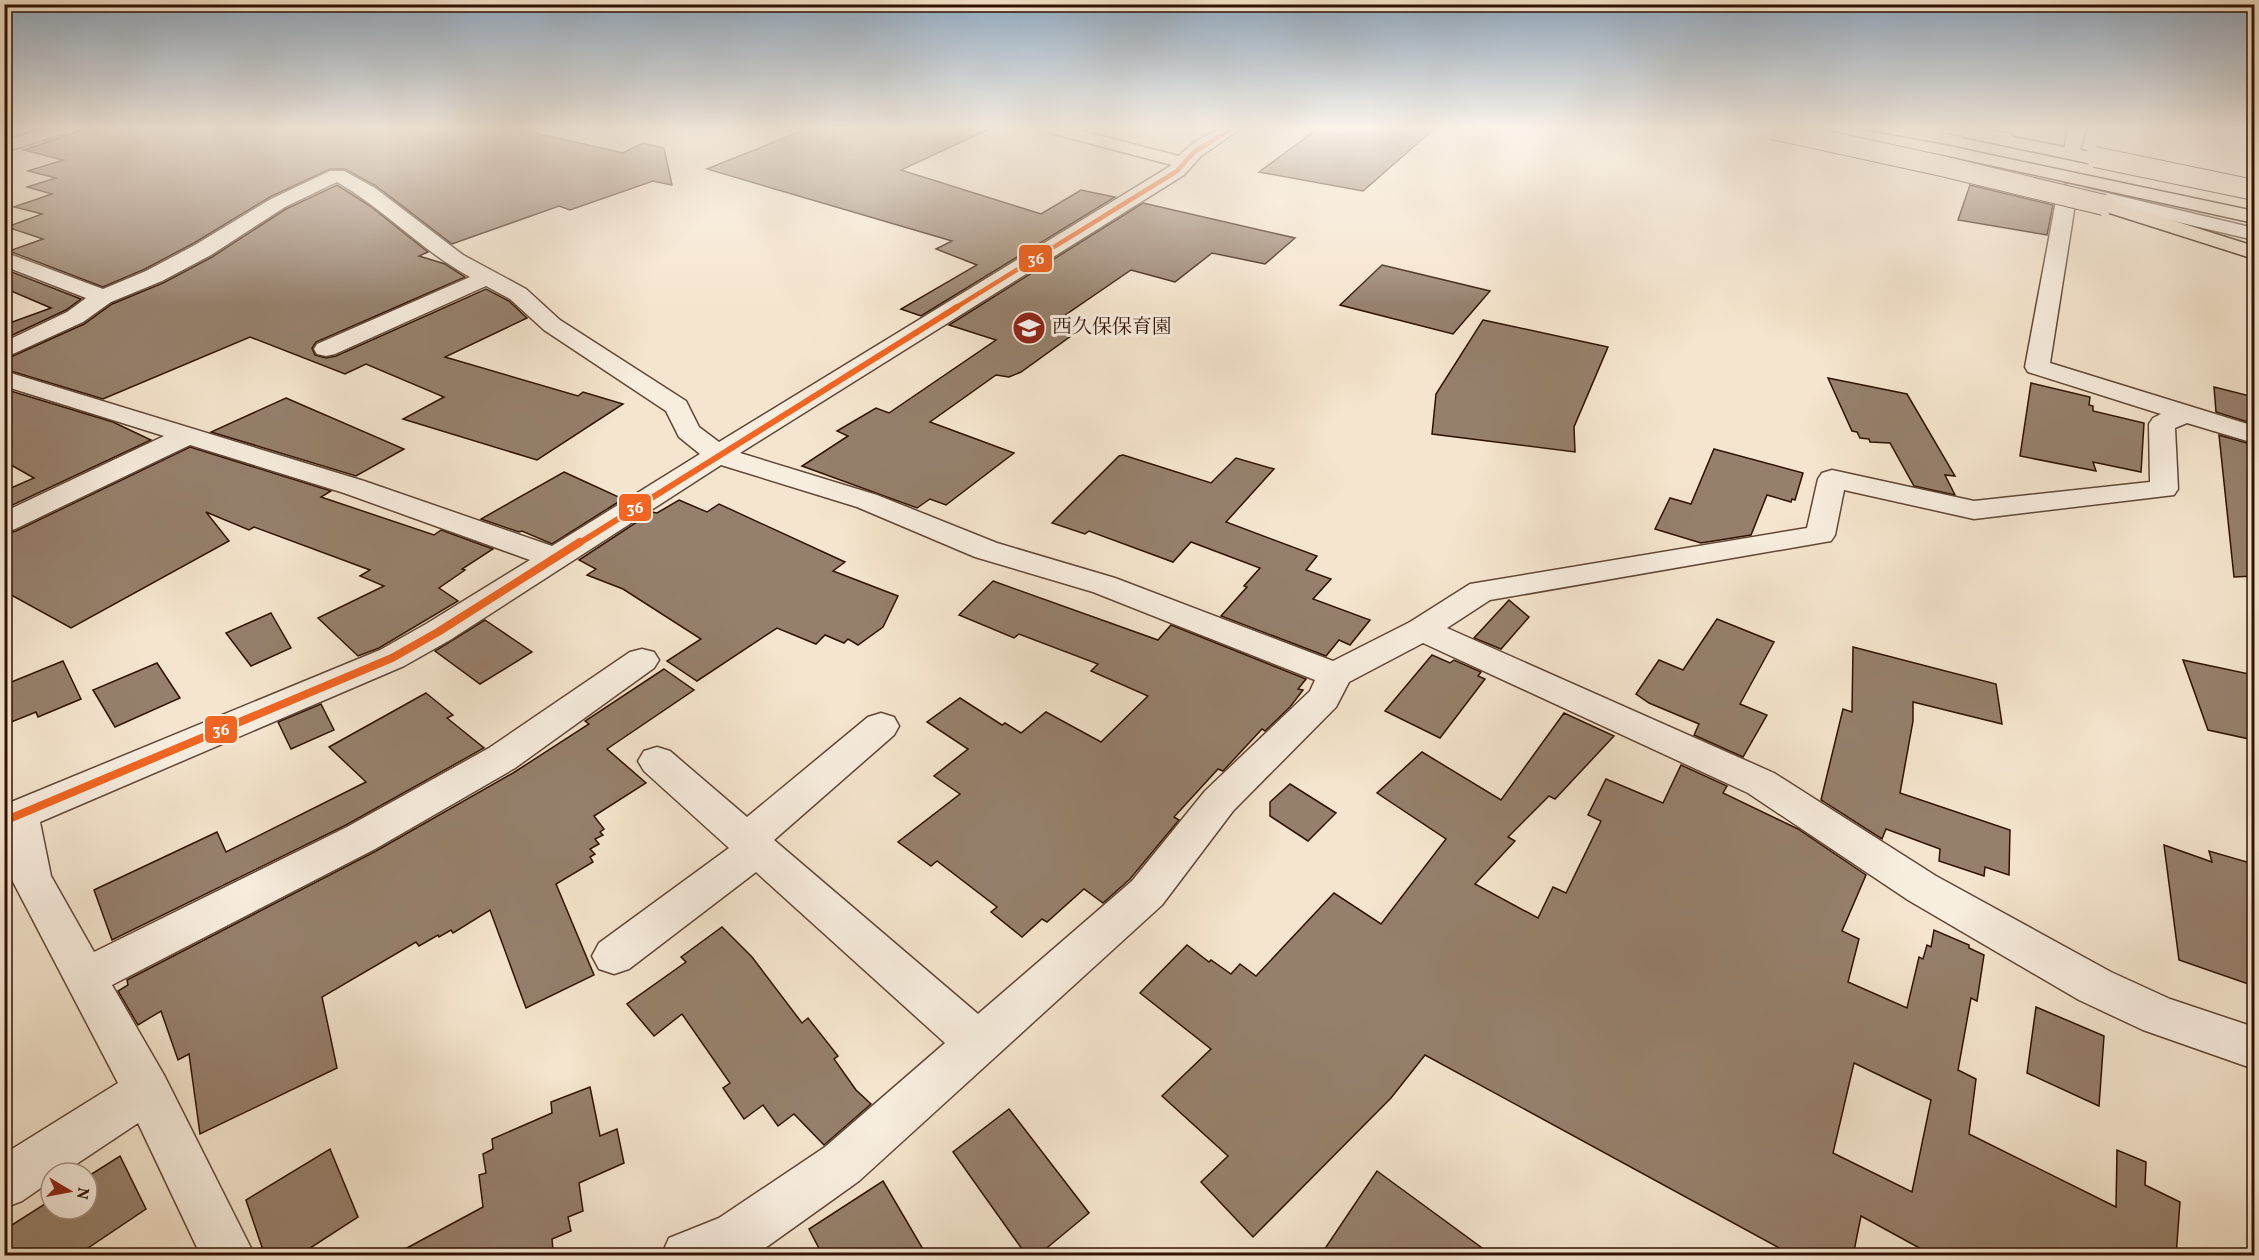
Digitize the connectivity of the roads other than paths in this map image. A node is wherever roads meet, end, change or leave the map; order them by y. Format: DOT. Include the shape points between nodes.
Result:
graph roads {
  1 [pos="310,188"];
  2 [pos="360,188"];
  3 [pos="1150,188"];
  4 [pos="2030,188"];
  5 [pos="2058,188"];
  6 [pos="2119,188"];
  7 [pos="2167,188"];
  8 [pos="2239,188"];
  9 [pos="2068,190"];
  10 [pos="2254,191"];
  11 [pos="2104,206"];
  12 [pos="2254,206"];
  13 [pos="2254,217"];
  14 [pos="2254,234"];
  15 [pos="2254,243"];
  16 [pos="2254,253"];
  17 [pos="4,258"];
  18 [pos="488,277"];
  19 [pos="103,297"];
  20 [pos="326,349"];
  21 [pos="4,351"];
  22 [pos="4,378"];
  23 [pos="2184,414"];
  24 [pos="188,435"];
  25 [pos="2254,435"];
  26 [pos="718,455"];
  27 [pos="4,523"];
  28 [pos="555,558"];
  29 [pos="1422,630"];
  30 [pos="642,660"];
  31 [pos="1335,675"];
  32 [pos="881,726"];
  33 [pos="657,761"];
  34 [pos="12,818"];
  35 [pos="752,845"];
  36 [pos="614,956"];
  37 [pos="84,978"];
  38 [pos="978,1043"];
  39 [pos="2254,1048"];
  40 [pos="147,1091"];
  41 [pos="4,1183"];
  42 [pos="229,1256"];
  43 [pos="687,1256"];
  1 -- 19 [label="street" via="154,276"];
  2 -- 18 [label="street" via="455,260"];
  3 -- 26 [label="street"];
  4 -- 11 [label="highway, bridge"];
  5 -- 9 [label="street"];
  6 -- 13 [label="highway"];
  7 -- 12 [label="highway"];
  8 -- 10 [label="highway, bridge"];
  9 -- 14 [label="street"];
  9 -- 23 [label="street" via="2037,368"];
  11 -- 15 [label="highway"];
  11 -- 16 [label="highway"];
  17 -- 19 [label="street"];
  18 -- 20 [label="street"];
  18 -- 26 [label="street" via="677,407 688,431"];
  19 -- 21 [label="street" via="75,317"];
  22 -- 24 [label="street"];
  23 -- 25 [label="street"];
  23 -- 29 [label="street" via="2162,424 2164,489 1974,510 1832,479 1820,535 1481,591"];
  24 -- 27 [label="street"];
  24 -- 28 [label="street" via="354,487"];
  26 -- 28 [label="street"];
  26 -- 31 [label="street" via="867,501 986,550 1104,585"];
  28 -- 34 [label="street" via="392,658"];
  29 -- 31 [label="street"];
  29 -- 39 [label="street" via="1761,783 1922,888 2095,986 2159,1016"];
  30 -- 37 [label="street" via="492,764 361,838"];
  31 -- 38 [label="street" via="1324,698 1219,801 1147,893"];
  32 -- 35 [label="street"];
  33 -- 35 [label="street"];
  34 -- 37 [label="street" via="31,878"];
  35 -- 36 [label="street"];
  35 -- 38 [label="street"];
  37 -- 40 [label="street"];
  38 -- 43 [label="street" via="842,1164 735,1238"];
  40 -- 41 [label="street"];
  40 -- 42 [label="street"];
}
